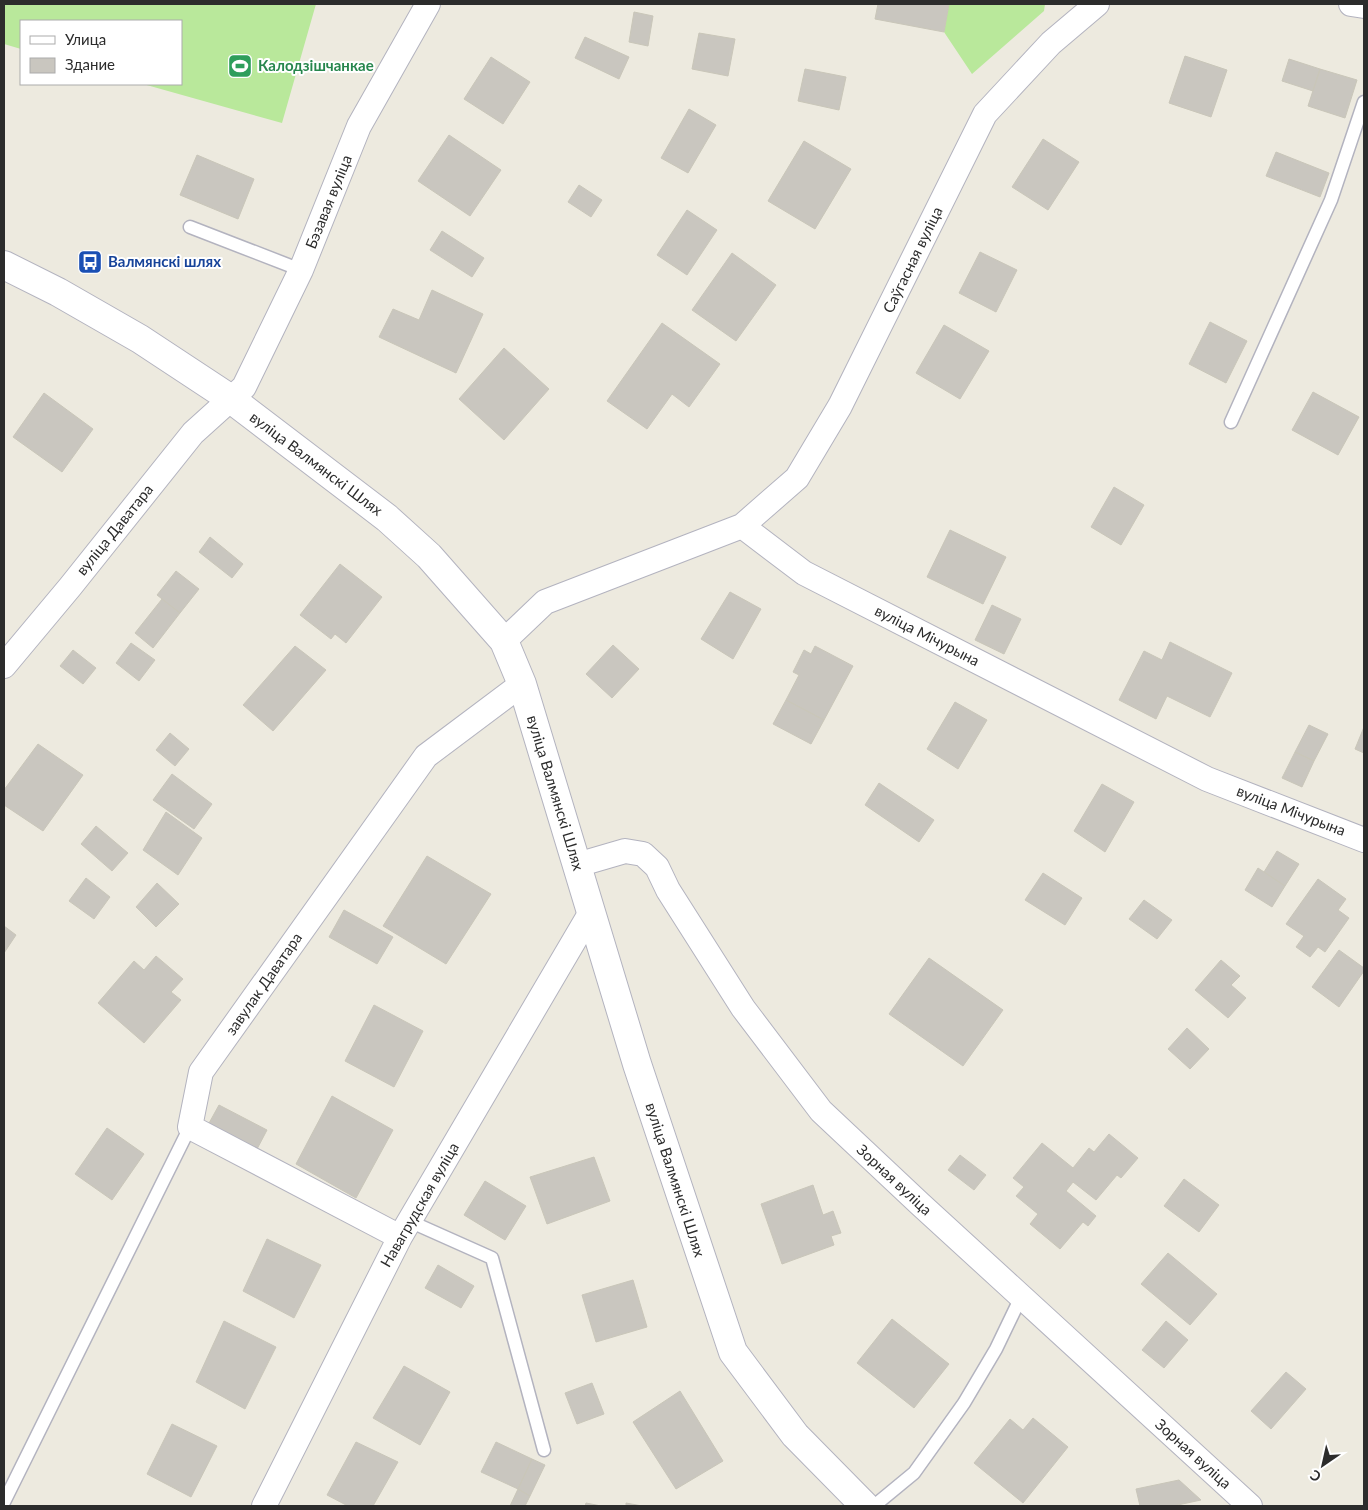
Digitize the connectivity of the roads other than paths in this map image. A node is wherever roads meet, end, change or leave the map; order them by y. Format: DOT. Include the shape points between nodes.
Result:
graph roads {
  1 [pos="428,4"];
  2 [pos="1097,4"];
  3 [pos="1351,4"];
  4 [pos="1364,6"];
  5 [pos="1364,102"];
  6 [pos="190,227"];
  7 [pos="4,265"];
  8 [pos="301,270"];
  9 [pos="231,399"];
  10 [pos="1231,422"];
  11 [pos="742,526"];
  12 [pos="504,642"];
  13 [pos="4,666"];
  14 [pos="522,684"];
  15 [pos="1364,840"];
  16 [pos="577,865"];
  17 [pos="591,912"];
  18 [pos="190,1127"];
  19 [pos="405,1229"];
  20 [pos="1021,1297"];
  21 [pos="544,1450"];
  22 [pos="4,1502"];
  23 [pos="264,1506"];
  24 [pos="865,1506"];
  25 [pos="874,1506"];
  26 [pos="1250,1506"];
  1 -- 8 [label="street, Бэзавая вуліца" via="359,126"];
  2 -- 11 [label="street, Саўгасная вуліца" via="1051,43 985,114 840,406 797,478"];
  3 -- 4 [label="street"];
  5 -- 10 [label="lane" via="1331,200"];
  6 -- 8 [label="lane"];
  7 -- 9 [label="main road, вуліца Валмянскі Шлях" via="140,339"];
  8 -- 9 [label="street, Бэзавая вуліца" via="244,387"];
  9 -- 12 [label="main road, вуліца Валмянскі Шлях" via="387,518 429,556"];
  9 -- 13 [label="street, вуліца Даватара" via="193,433"];
  11 -- 12 [label="street" via="545,602"];
  11 -- 15 [label="street, вуліца Мічурына" via="804,573 1207,779"];
  12 -- 14 [label="main road, вуліца Валмянскі Шлях"];
  14 -- 16 [label="main road, вуліца Валмянскі Шлях"];
  14 -- 18 [label="street, завулак Даватара" via="426,756 202,1072"];
  16 -- 17 [label="main road, вуліца Валмянскі Шлях"];
  16 -- 20 [label="street, Зорная вуліца" via="625,851 643,854 657,867 668,890 743,1008 821,1111"];
  17 -- 19 [label="street, Навагрудская вуліца"];
  17 -- 24 [label="main road, вуліца Валмянскі Шлях" via="637,1064 733,1352 795,1435"];
  18 -- 19 [label="street"];
  18 -- 22 [label="lane"];
  19 -- 21 [label="lane" via="492,1258"];
  19 -- 23 [label="street, Навагрудская вуліца"];
  20 -- 25 [label="lane" via="996,1349 964,1403 914,1473"];
  20 -- 26 [label="street, Зорная вуліца"];
}
